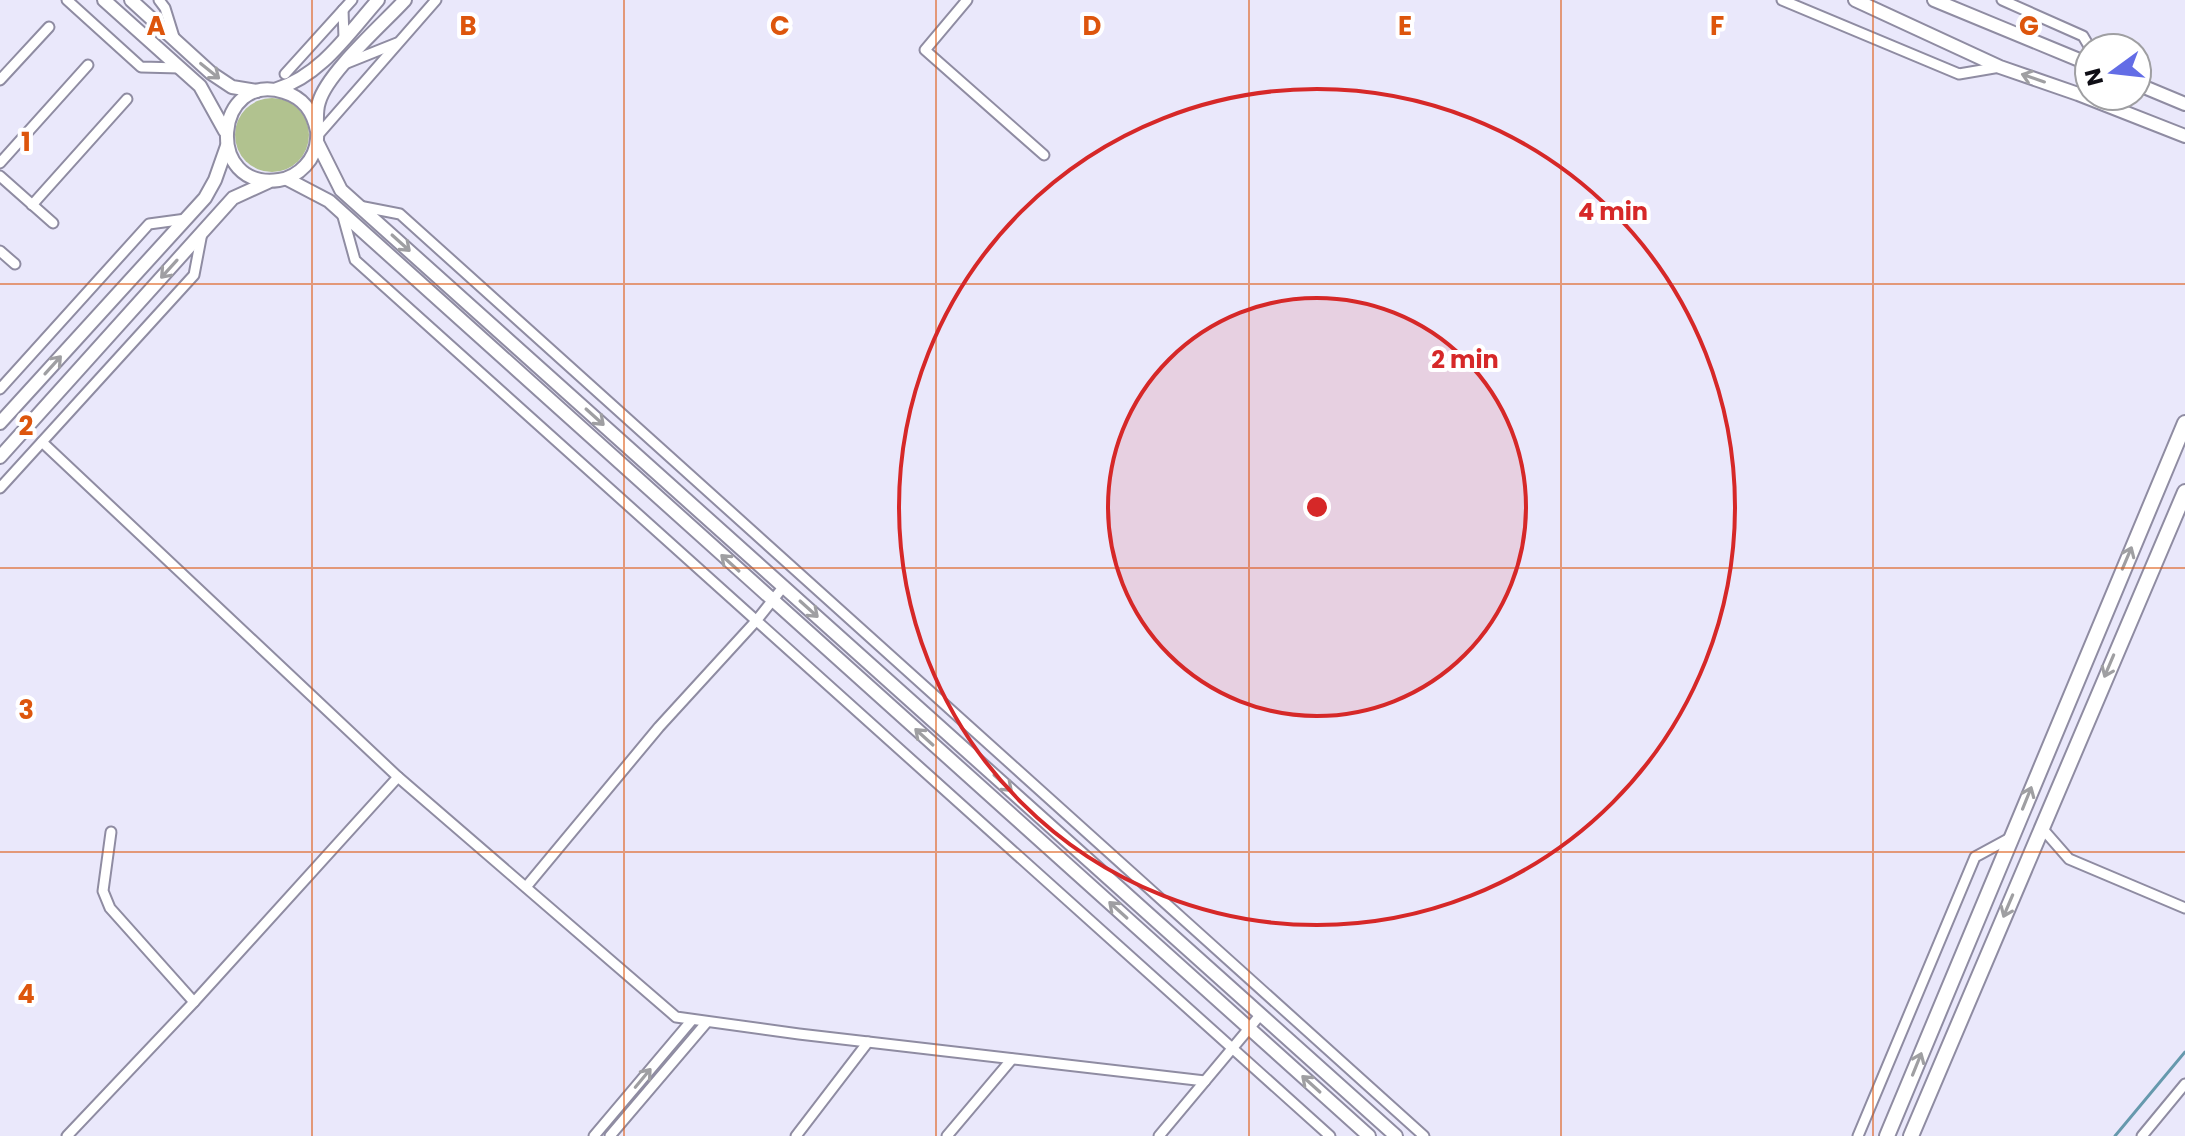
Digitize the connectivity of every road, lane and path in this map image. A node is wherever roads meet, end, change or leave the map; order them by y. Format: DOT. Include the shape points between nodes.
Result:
graph roads {
  1 [pos="67,0"];
  2 [pos="104,0"];
  3 [pos="131,0"];
  4 [pos="159,0"];
  5 [pos="352,0"];
  6 [pos="378,0"];
  7 [pos="405,0"];
  8 [pos="436,0"];
  9 [pos="967,0"];
  10 [pos="1782,0"];
  11 [pos="1855,0"];
  12 [pos="1934,0"];
  13 [pos="2002,0"];
  14 [pos="343,9"];
  15 [pos="49,27"];
  16 [pos="2074,32"];
  17 [pos="344,38"];
  18 [pos="175,41"];
  19 [pos="400,42"];
  20 [pos="2073,57"];
  21 [pos="345,64"];
  22 [pos="88,65"];
  23 [pos="2000,67"];
  24 [pos="180,68"];
  25 [pos="285,74"];
  26 [pos="0,80"];
  27 [pos="277,89"];
  28 [pos="257,91"];
  29 [pos="2153,91"];
  30 [pos="127,99"];
  31 [pos="2185,104"];
  32 [pos="225,131"];
  33 [pos="317,136"];
  34 [pos="2185,136"];
  35 [pos="227,146"];
  36 [pos="1044,155"];
  37 [pos="0,163"];
  38 [pos="0,176"];
  39 [pos="287,179"];
  40 [pos="268,182"];
  41 [pos="32,205"];
  42 [pos="359,206"];
  43 [pos="342,213"];
  44 [pos="186,219"];
  45 [pos="53,223"];
  46 [pos="202,233"];
  47 [pos="0,251"];
  48 [pos="15,264"];
  49 [pos="0,389"];
  50 [pos="0,423"];
  51 [pos="2185,423"];
  52 [pos="42,442"];
  53 [pos="0,457"];
  54 [pos="0,488"];
  55 [pos="2185,492"];
  56 [pos="784,586"];
  57 [pos="772,600"];
  58 [pos="756,621"];
  59 [pos="398,777"];
  60 [pos="2041,827"];
  61 [pos="111,832"];
  62 [pos="2010,838"];
  63 [pos="526,887"];
  64 [pos="2185,908"];
  65 [pos="194,1002"];
  66 [pos="1261,1014"];
  67 [pos="692,1020"];
  68 [pos="707,1022"];
  69 [pos="1249,1028"];
  70 [pos="868,1042"];
  71 [pos="1233,1048"];
  72 [pos="1012,1059"];
  73 [pos="1205,1081"];
  74 [pos="2185,1084"];
  75 [pos="67,1136"];
  76 [pos="594,1136"];
  77 [pos="610,1136"];
  78 [pos="796,1136"];
  79 [pos="947,1136"];
  80 [pos="1159,1136"];
  81 [pos="1330,1136"];
  82 [pos="1369,1136"];
  83 [pos="1396,1136"];
  84 [pos="1424,1136"];
  85 [pos="1858,1136"];
  86 [pos="1887,1136"];
  87 [pos="1911,1136"];
  88 [pos="2142,1136"];
  1 -- 24 [label="street" via="141,67"];
  2 -- 24 [label="street"];
  3 -- 18 [label="street"];
  4 -- 18 [label="street"];
  5 -- 14 [label="street"];
  6 -- 17 [label="street"];
  7 -- 21 [label="street"];
  8 -- 19 [label="street"];
  9 -- 36 [label="street" via="925,50"];
  10 -- 23 [label="street" via="1959,74"];
  11 -- 23 [label="street"];
  12 -- 20 [label="street"];
  13 -- 16 [label="street"];
  14 -- 17 [label="street"];
  14 -- 25 [label="street"];
  15 -- 26 [label="street"];
  17 -- 27 [label="street" via="311,74"];
  18 -- 28 [label="street, one-way" via="232,87"];
  19 -- 21 [label="street"];
  19 -- 33 [label="street"];
  21 -- 33 [label="street" via="318,103"];
  22 -- 37 [label="street"];
  34 -- 23 [label="street, one-way"];
  24 -- 32 [label="street" via="200,86"];
  27 -- 28 [label="street"];
  27 -- 33 [label="street" via="308,106"];
  28 -- 32 [label="street" via="237,104"];
  29 -- 31 [label="street"];
  30 -- 41 [label="street"];
  32 -- 35 [label="street"];
  33 -- 39 [label="street" via="314,153"];
  33 -- 42 [label="street" via="341,190"];
  35 -- 40 [label="street" via="237,166"];
  35 -- 44 [label="street" via="205,198"];
  38 -- 41 [label="street"];
  39 -- 40 [label="street"];
  39 -- 43 [label="street"];
  40 -- 46 [label="street" via="233,198"];
  41 -- 45 [label="street"];
  42 -- 56 [label="street, one-way"];
  42 -- 84 [label="street" via="400,214"];
  57 -- 43 [label="street, one-way"];
  43 -- 58 [label="street" via="355,260"];
  44 -- 49 [label="street" via="149,224"];
  50 -- 44 [label="street, one-way"];
  46 -- 52 [label="street" via="194,275"];
  46 -- 53 [label="street, one-way"];
  47 -- 48 [label="street"];
  62 -- 51 [label="main road, one-way"];
  52 -- 54 [label="street"];
  52 -- 59 [label="street"];
  55 -- 60 [label="main road, one-way"];
  56 -- 57 [label="street"];
  56 -- 66 [label="street, one-way"];
  57 -- 58 [label="street"];
  69 -- 57 [label="street, one-way"];
  58 -- 63 [label="street" via="659,727"];
  58 -- 71 [label="street"];
  59 -- 63 [label="street"];
  59 -- 65 [label="street"];
  60 -- 64 [label="street" via="2069,859"];
  60 -- 87 [label="main road, one-way"];
  61 -- 65 [label="street" via="103,891 110,908"];
  62 -- 85 [label="street" via="1975,857"];
  86 -- 62 [label="main road, one-way"];
  63 -- 67 [label="street" via="676,1017"];
  65 -- 75 [label="street"];
  66 -- 69 [label="street"];
  66 -- 83 [label="street"];
  67 -- 68 [label="street"];
  76 -- 67 [label="street, one-way"];
  68 -- 70 [label="street"];
  68 -- 77 [label="street"];
  69 -- 71 [label="street"];
  82 -- 69 [label="street, one-way"];
  70 -- 72 [label="street"];
  70 -- 78 [label="street"];
  71 -- 73 [label="street"];
  71 -- 81 [label="street"];
  72 -- 73 [label="street"];
  72 -- 79 [label="street"];
  73 -- 80 [label="street"];
  74 -- 88 [label="street"];
}
